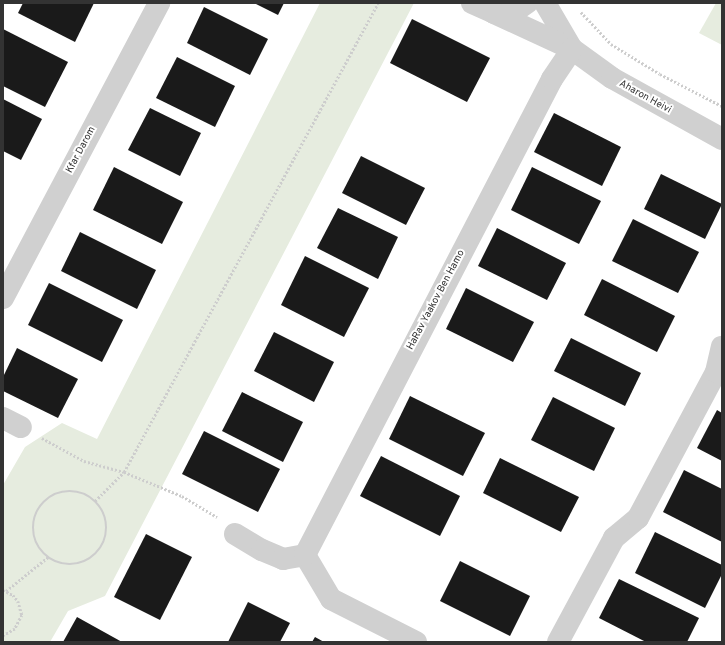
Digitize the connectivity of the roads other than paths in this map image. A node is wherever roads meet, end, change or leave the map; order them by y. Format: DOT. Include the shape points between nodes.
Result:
graph roads {
  1 [pos="159,3"];
  2 [pos="472,3"];
  3 [pos="527,3"];
  4 [pos="545,3"];
  5 [pos="494,13"];
  6 [pos="572,49"];
  7 [pos="722,139"];
  8 [pos="3,298"];
  9 [pos="722,347"];
  10 [pos="235,534"];
  11 [pos="305,555"];
  12 [pos="416,642"];
  13 [pos="558,642"];
  1 -- 8 [label="street, Kfar Darom"];
  2 -- 5 [label="street, Aharon Heivi"];
  3 -- 5 [label="street" via="514,12"];
  4 -- 6 [label="street, Aharon Heivi"];
  5 -- 6 [label="street, Aharon Heivi"];
  6 -- 7 [label="street, Aharon Heivi" via="612,78"];
  6 -- 11 [label="street, HaRav Yaakov Ben Hamo" via="552,78"];
  9 -- 13 [label="street" via="716,372 638,518 614,538"];
  10 -- 11 [label="street" via="283,559"];
  11 -- 12 [label="street" via="331,599"];
}
